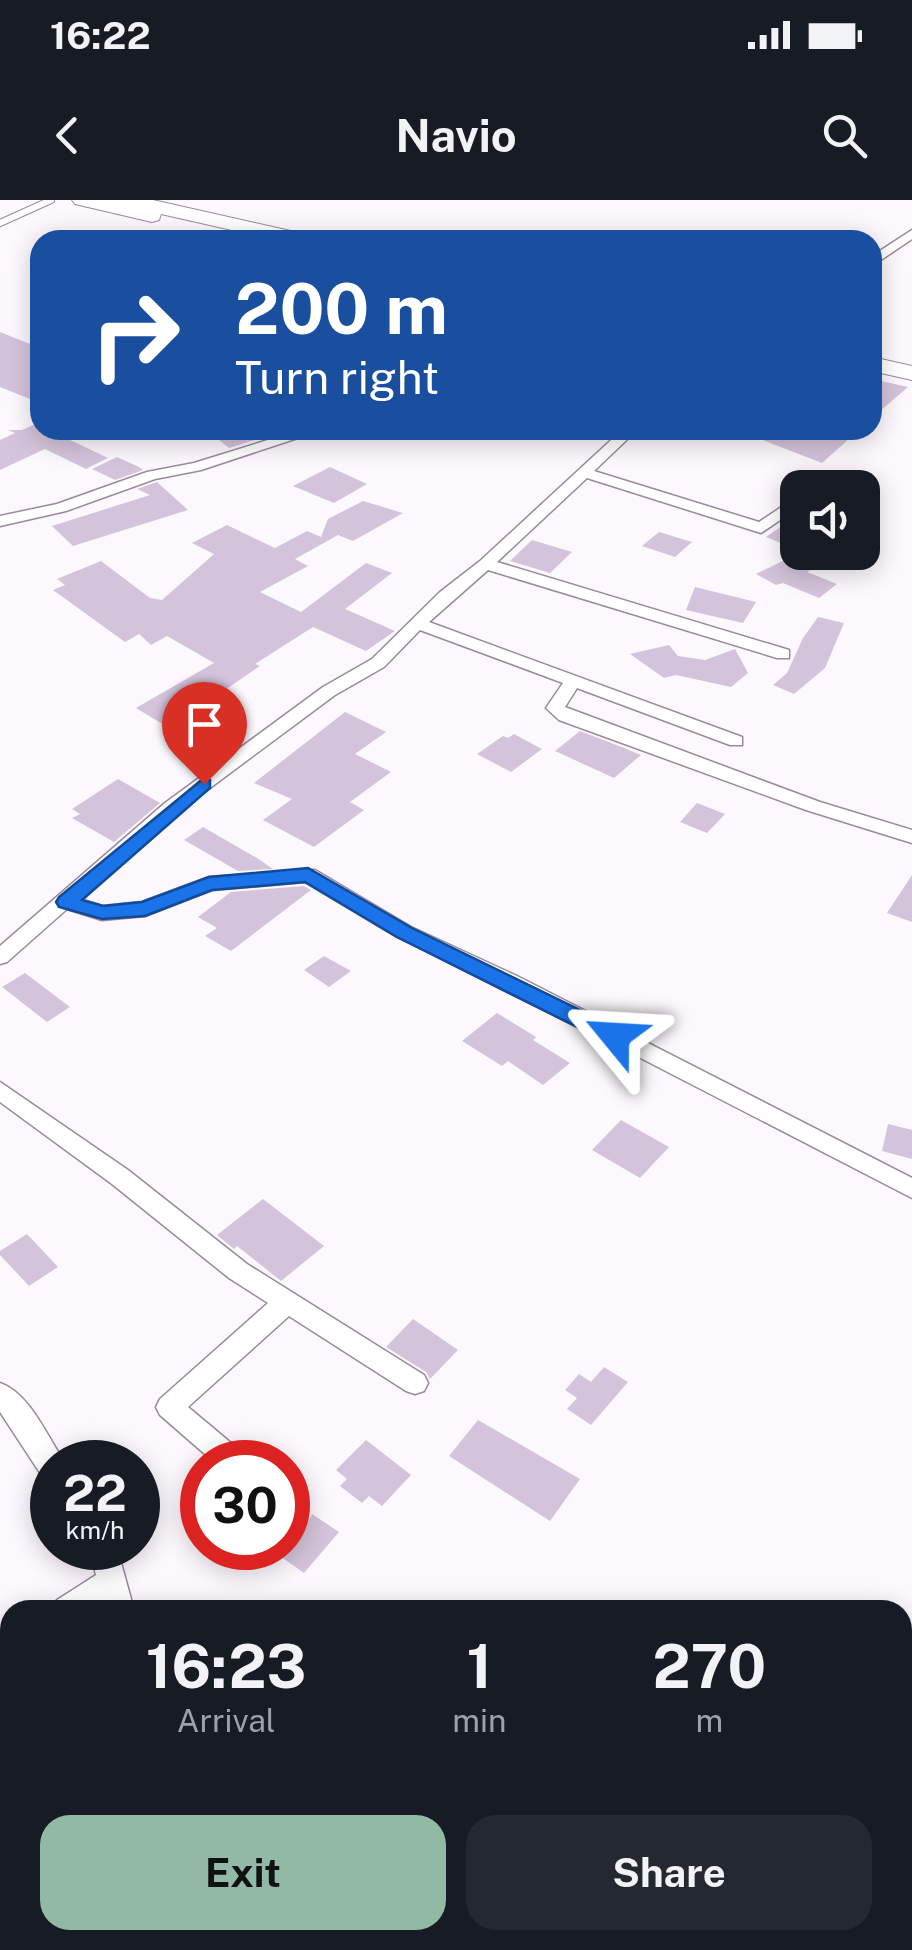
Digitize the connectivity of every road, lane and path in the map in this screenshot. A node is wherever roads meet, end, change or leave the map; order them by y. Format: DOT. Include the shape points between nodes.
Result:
graph roads {
  1 [pos="51,200"];
  2 [pos="82,200"];
  3 [pos="125,200"];
  4 [pos="0,224"];
  5 [pos="216,230"];
  6 [pos="259,230"];
  7 [pos="912,234"];
  8 [pos="882,255"];
  9 [pos="882,366"];
  10 [pos="912,373"];
  11 [pos="882,375"];
  12 [pos="912,381"];
  13 [pos="283,440"];
  14 [pos="619,440"];
  15 [pos="582,472"];
  16 [pos="780,514"];
  17 [pos="0,522"];
  18 [pos="486,564"];
  19 [pos="417,624"];
  20 [pos="783,654"];
  21 [pos="573,681"];
  22 [pos="736,741"];
  23 [pos="912,837"];
  24 [pos="67,902"];
  25 [pos="0,956"];
  26 [pos="0,1090"];
  27 [pos="912,1189"];
  28 [pos="286,1303"];
  29 [pos="415,1384"];
  30 [pos="0,1394"];
  31 [pos="35,1440"];
  32 [pos="208,1440"];
  33 [pos="110,1570"];
  34 [pos="113,1580"];
  35 [pos="82,1600"];
  36 [pos="117,1600"];
  1 -- 4 [label="lane"];
  2 -- 5 [label="highway"];
  3 -- 6 [label="highway"];
  7 -- 8 [label="street"];
  9 -- 10 [label="highway"];
  11 -- 12 [label="highway"];
  13 -- 17 [label="street"];
  14 -- 15 [label="street"];
  15 -- 16 [label="street" via="761,528"];
  15 -- 18 [label="street"];
  18 -- 19 [label="street"];
  18 -- 20 [label="street"];
  19 -- 21 [label="street"];
  19 -- 24 [label="street" via="378,663 329,691 172,807"];
  21 -- 22 [label="street"];
  21 -- 23 [label="street" via="554,708 565,716"];
  24 -- 25 [label="street"];
  24 -- 27 [label="street" via="102,912 145,909 209,884 308,875 404,932"];
  26 -- 28 [label="street"];
  28 -- 29 [label="street"];
  28 -- 32 [label="street" via="169,1407"];
  30 -- 31 [label="street"];
  33 -- 34 [label="street"];
  34 -- 35 [label="street"];
  34 -- 36 [label="street"];
}
